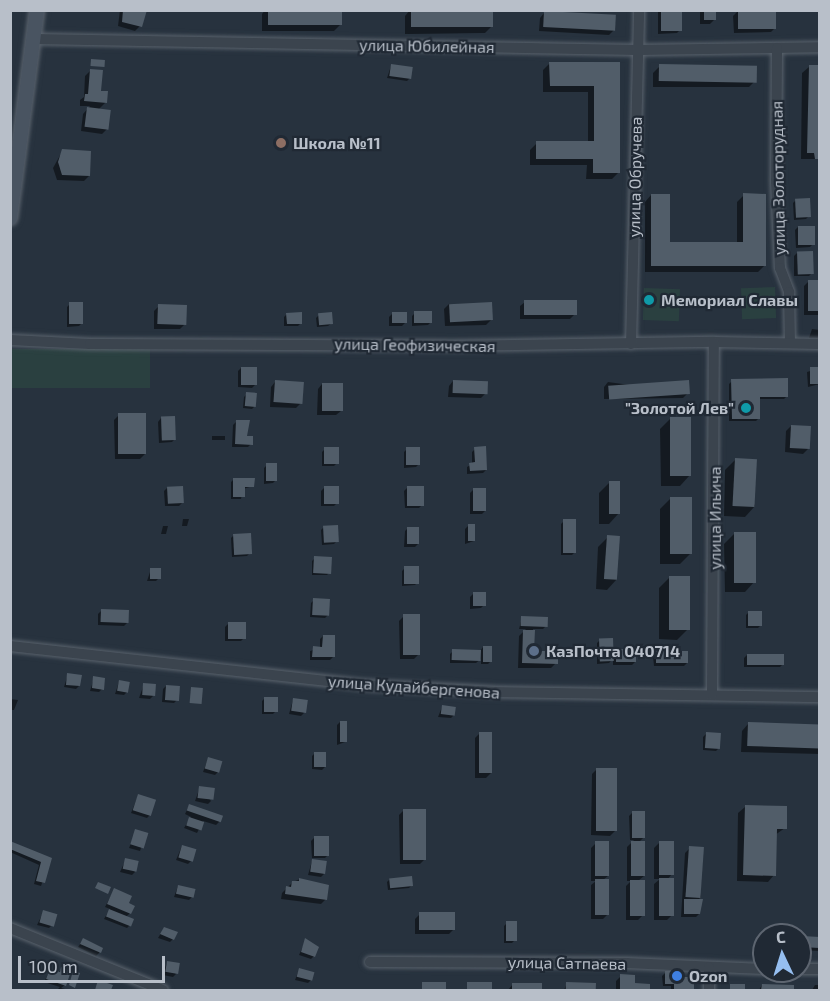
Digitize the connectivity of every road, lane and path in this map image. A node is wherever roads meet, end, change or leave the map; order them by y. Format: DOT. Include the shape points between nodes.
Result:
graph roads {
  1 [pos="37,10"];
  2 [pos="639,10"];
  3 [pos="34,39"];
  4 [pos="819,47"];
  5 [pos="777,48"];
  6 [pos="638,50"];
  7 [pos="10,218"];
  8 [pos="10,340"];
  9 [pos="714,342"];
  10 [pos="790,343"];
  11 [pos="631,344"];
  12 [pos="819,344"];
  13 [pos="10,646"];
  14 [pos="712,695"];
  15 [pos="819,697"];
  16 [pos="10,928"];
  17 [pos="370,962"];
  18 [pos="709,966"];
  19 [pos="752,968"];
  20 [pos="143,986"];
  21 [pos="163,990"];
  22 [pos="709,990"];
  1 -- 3 [label="main road"];
  2 -- 6 [label="street, улица Обручева"];
  3 -- 6 [label="street, улица Юбилейная"];
  3 -- 7 [label="main road"];
  4 -- 5 [label="street, улица Юбилейная"];
  5 -- 6 [label="street, улица Юбилейная"];
  5 -- 10 [label="street, улица Золоторудная" via="776,181 780,268 789,292"];
  6 -- 11 [label="street, улица Обручева"];
  8 -- 11 [label="street, улица Геофизическая" via="90,344"];
  9 -- 10 [label="street, улица Геофизическая"];
  9 -- 11 [label="street, улица Геофизическая"];
  9 -- 14 [label="street, улица Ильича"];
  10 -- 12 [label="street, улица Геофизическая"];
  13 -- 14 [label="street, улица Кудайбергенова" via="362,685 496,692"];
  14 -- 15 [label="street, улица Кудайбергенова"];
  16 -- 20 [label="street"];
  17 -- 18 [label="street, улица Сатпаева"];
  18 -- 19 [label="street, улица Сатпаева"];
  18 -- 22 [label="street"];
  20 -- 21 [label="street"];
}
